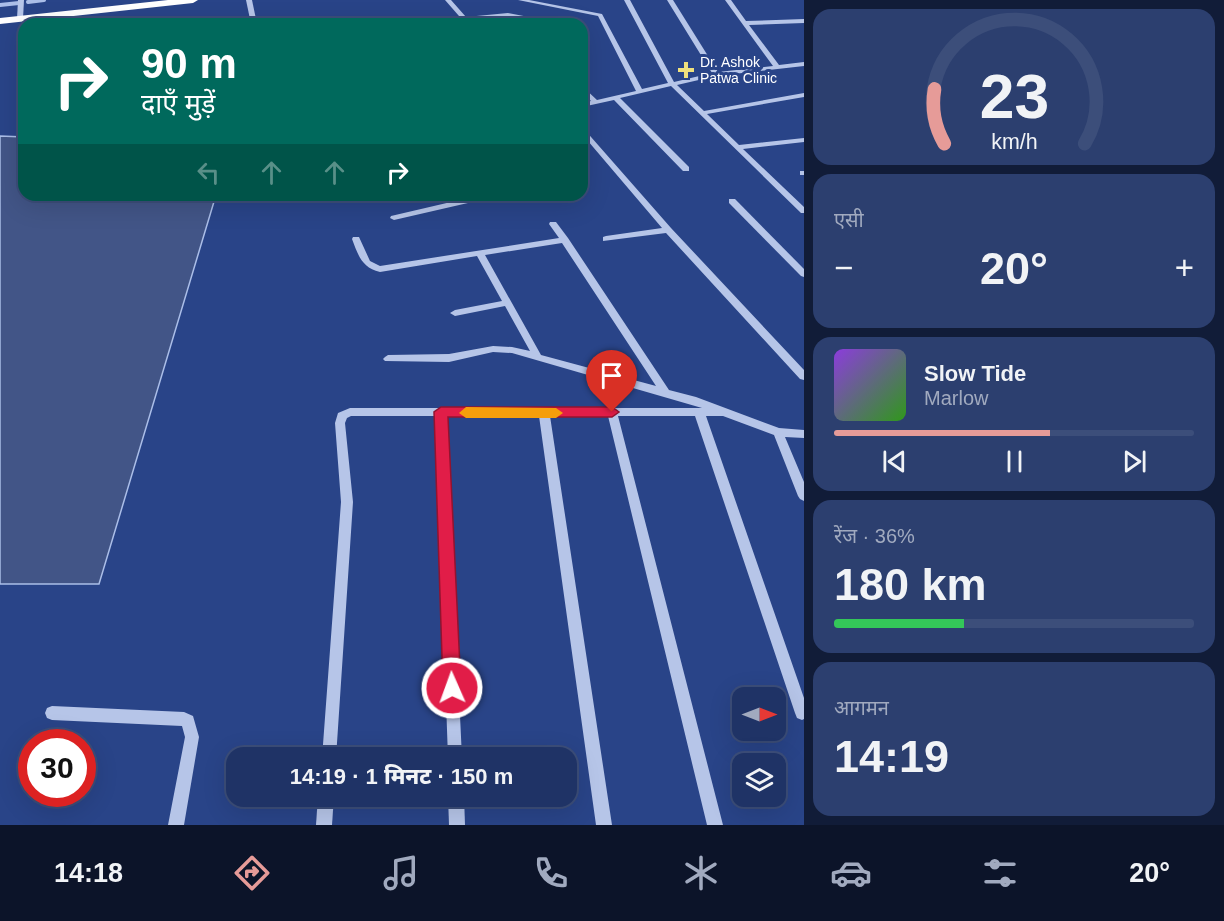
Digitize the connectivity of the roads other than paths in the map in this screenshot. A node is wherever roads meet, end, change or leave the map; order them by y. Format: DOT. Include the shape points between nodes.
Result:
graph roads {
  1 [pos="21,0"];
  2 [pos="151,0"];
  3 [pos="193,0"];
  4 [pos="249,0"];
  5 [pos="448,0"];
  6 [pos="520,0"];
  7 [pos="627,0"];
  8 [pos="670,0"];
  9 [pos="728,0"];
  10 [pos="546,4"];
  11 [pos="508,15"];
  12 [pos="0,16"];
  13 [pos="19,17"];
  14 [pos="253,18"];
  15 [pos="464,18"];
  16 [pos="490,18"];
  17 [pos="511,18"];
  18 [pos="526,18"];
  19 [pos="539,18"];
  20 [pos="0,21"];
  21 [pos="803,22"];
  22 [pos="746,23"];
  23 [pos="804,64"];
  24 [pos="777,67"];
  25 [pos="716,74"];
  26 [pos="671,83"];
  27 [pos="639,90"];
  28 [pos="588,94"];
  29 [pos="804,95"];
  30 [pos="615,97"];
  31 [pos="596,102"];
  32 [pos="588,104"];
  33 [pos="702,113"];
  34 [pos="588,137"];
  35 [pos="804,140"];
  36 [pos="738,147"];
  37 [pos="686,169"];
  38 [pos="466,201"];
  39 [pos="732,201"];
  40 [pos="804,211"];
  41 [pos="394,218"];
  42 [pos="553,224"];
  43 [pos="668,230"];
  44 [pos="606,238"];
  45 [pos="356,239"];
  46 [pos="565,240"];
  47 [pos="480,254"];
  48 [pos="804,274"];
  49 [pos="507,303"];
  50 [pos="455,313"];
  51 [pos="537,356"];
  52 [pos="388,359"];
  53 [pos="804,376"];
  54 [pos="666,393"];
  55 [pos="441,412"];
  56 [pos="612,412"];
  57 [pos="723,412"];
  58 [pos="544,414"];
  59 [pos="700,414"];
  60 [pos="778,432"];
  61 [pos="804,434"];
  62 [pos="804,496"];
  63 [pos="52,713"];
  64 [pos="802,713"];
  65 [pos="330,747"];
  66 [pos="454,747"];
  67 [pos="325,807"];
  68 [pos="456,807"];
  69 [pos="176,825"];
  70 [pos="324,825"];
  71 [pos="457,825"];
  72 [pos="604,825"];
  73 [pos="715,825"];
  1 -- 13 [label="street"];
  2 -- 13 [label="highway"];
  3 -- 13 [label="highway"];
  4 -- 14 [label="street"];
  5 -- 15 [label="street"];
  6 -- 10 [label="street"];
  7 -- 26 [label="street"];
  8 -- 25 [label="street"];
  9 -- 22 [label="street"];
  10 -- 19 [label="street"];
  10 -- 27 [label="street" via="601,16"];
  11 -- 16 [label="street"];
  11 -- 17 [label="street"];
  11 -- 18 [label="street"];
  12 -- 13 [label="highway"];
  13 -- 20 [label="highway"];
  21 -- 22 [label="street"];
  22 -- 24 [label="street"];
  23 -- 24 [label="street"];
  24 -- 25 [label="street"];
  25 -- 26 [label="street"];
  26 -- 27 [label="street"];
  26 -- 33 [label="street"];
  27 -- 30 [label="street"];
  28 -- 31 [label="street"];
  29 -- 33 [label="street"];
  30 -- 31 [label="street"];
  30 -- 37 [label="street"];
  31 -- 32 [label="street"];
  33 -- 36 [label="street"];
  34 -- 43 [label="street"];
  35 -- 36 [label="street"];
  36 -- 40 [label="street"];
  38 -- 41 [label="street"];
  39 -- 48 [label="street"];
  42 -- 46 [label="street"];
  43 -- 44 [label="street"];
  43 -- 53 [label="street"];
  45 -- 47 [label="street" via="364,259 373,268"];
  46 -- 47 [label="street"];
  46 -- 54 [label="street"];
  47 -- 49 [label="street"];
  49 -- 50 [label="street"];
  49 -- 51 [label="street"];
  51 -- 52 [label="street" via="498,349 449,358"];
  51 -- 54 [label="street"];
  54 -- 57 [label="street"];
  55 -- 58 [label="street"];
  55 -- 65 [label="street" via="350,412 342,416 347,502"];
  55 -- 66 [label="street"];
  56 -- 58 [label="street"];
  56 -- 59 [label="street"];
  56 -- 73 [label="street"];
  57 -- 59 [label="street"];
  57 -- 60 [label="street"];
  58 -- 72 [label="street"];
  59 -- 64 [label="street"];
  60 -- 61 [label="street"];
  60 -- 62 [label="street"];
  63 -- 69 [label="street" via="188,721 192,737"];
  67 -- 70 [label="street"];
  68 -- 71 [label="street"];
}
